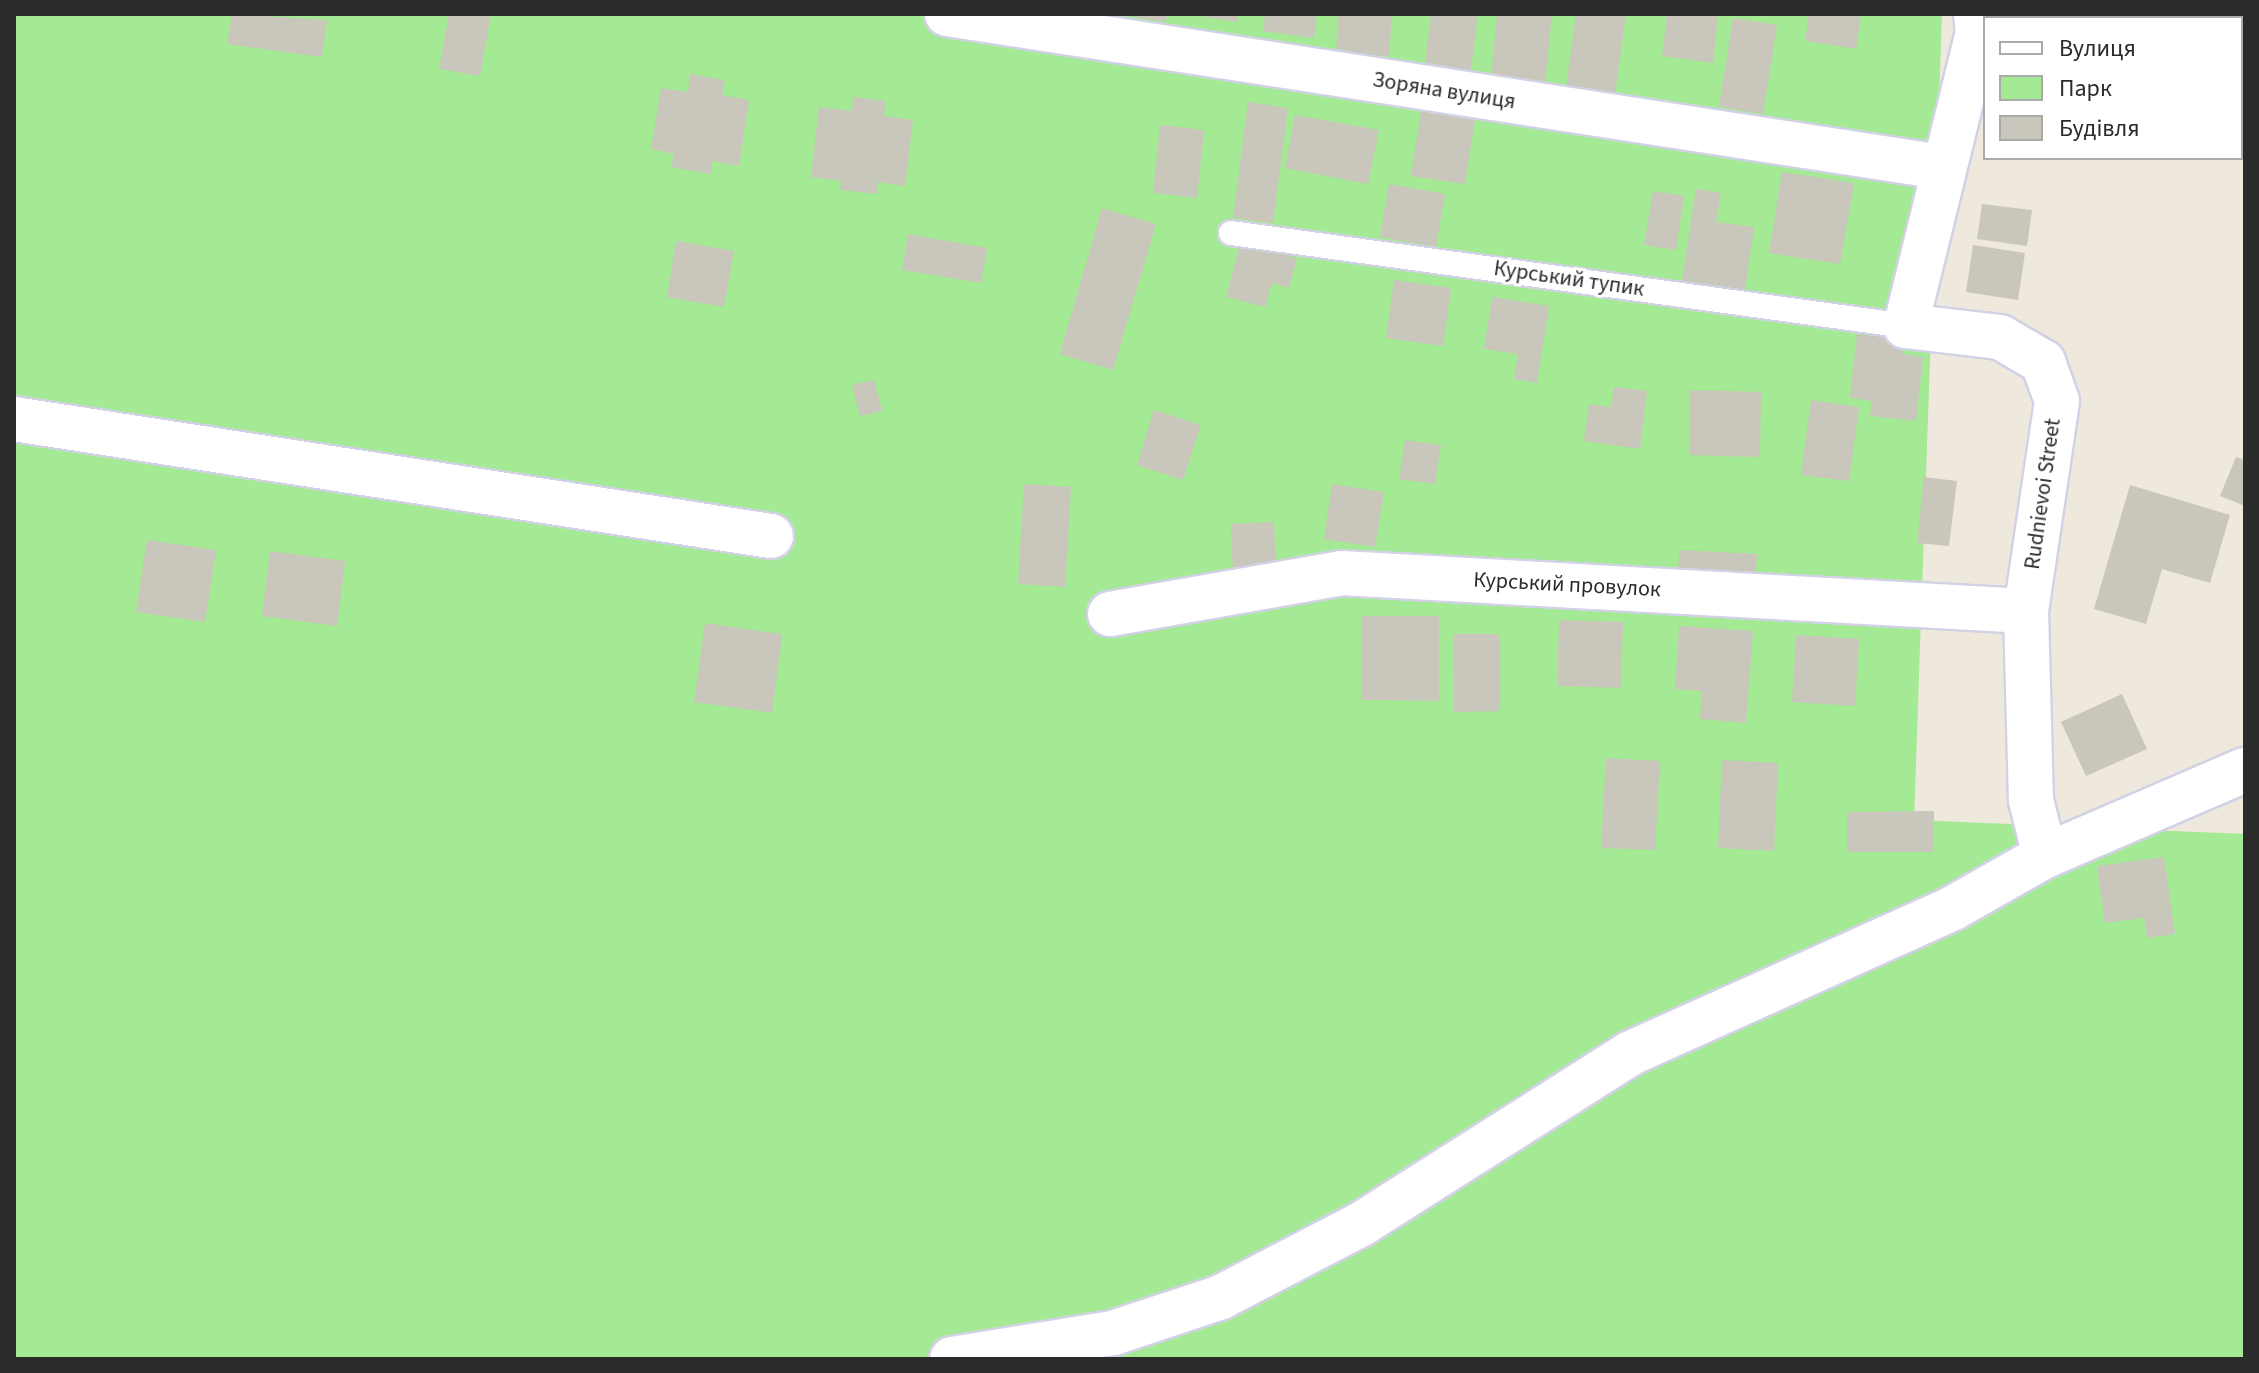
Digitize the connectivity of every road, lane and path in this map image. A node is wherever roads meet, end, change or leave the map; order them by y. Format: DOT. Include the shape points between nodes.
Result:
graph roads {
  1 [pos="947,14"];
  2 [pos="1979,26"];
  3 [pos="1941,167"];
  4 [pos="1231,233"];
  5 [pos="1906,326"];
  6 [pos="14,419"];
  7 [pos="771,536"];
  8 [pos="2026,611"];
  9 [pos="1110,614"];
  10 [pos="2245,770"];
  11 [pos="2045,856"];
  12 [pos="952,1359"];
  1 -- 3 [label="street, Зоряна вулиця"];
  2 -- 3 [label="street"];
  3 -- 5 [label="street"];
  4 -- 5 [label="lane, Курський тупик"];
  5 -- 8 [label="street, Rudnievoi Street" via="2000,337 2043,362 2057,401"];
  6 -- 7 [label="street"];
  8 -- 9 [label="street, Курський провулок" via="1342,573"];
  8 -- 11 [label="street, Rudnievoi Street" via="2031,800"];
  10 -- 11 [label="street"];
  11 -- 12 [label="street" via="1964,903 1631,1053 1363,1223 1221,1297 1113,1333"];
}
